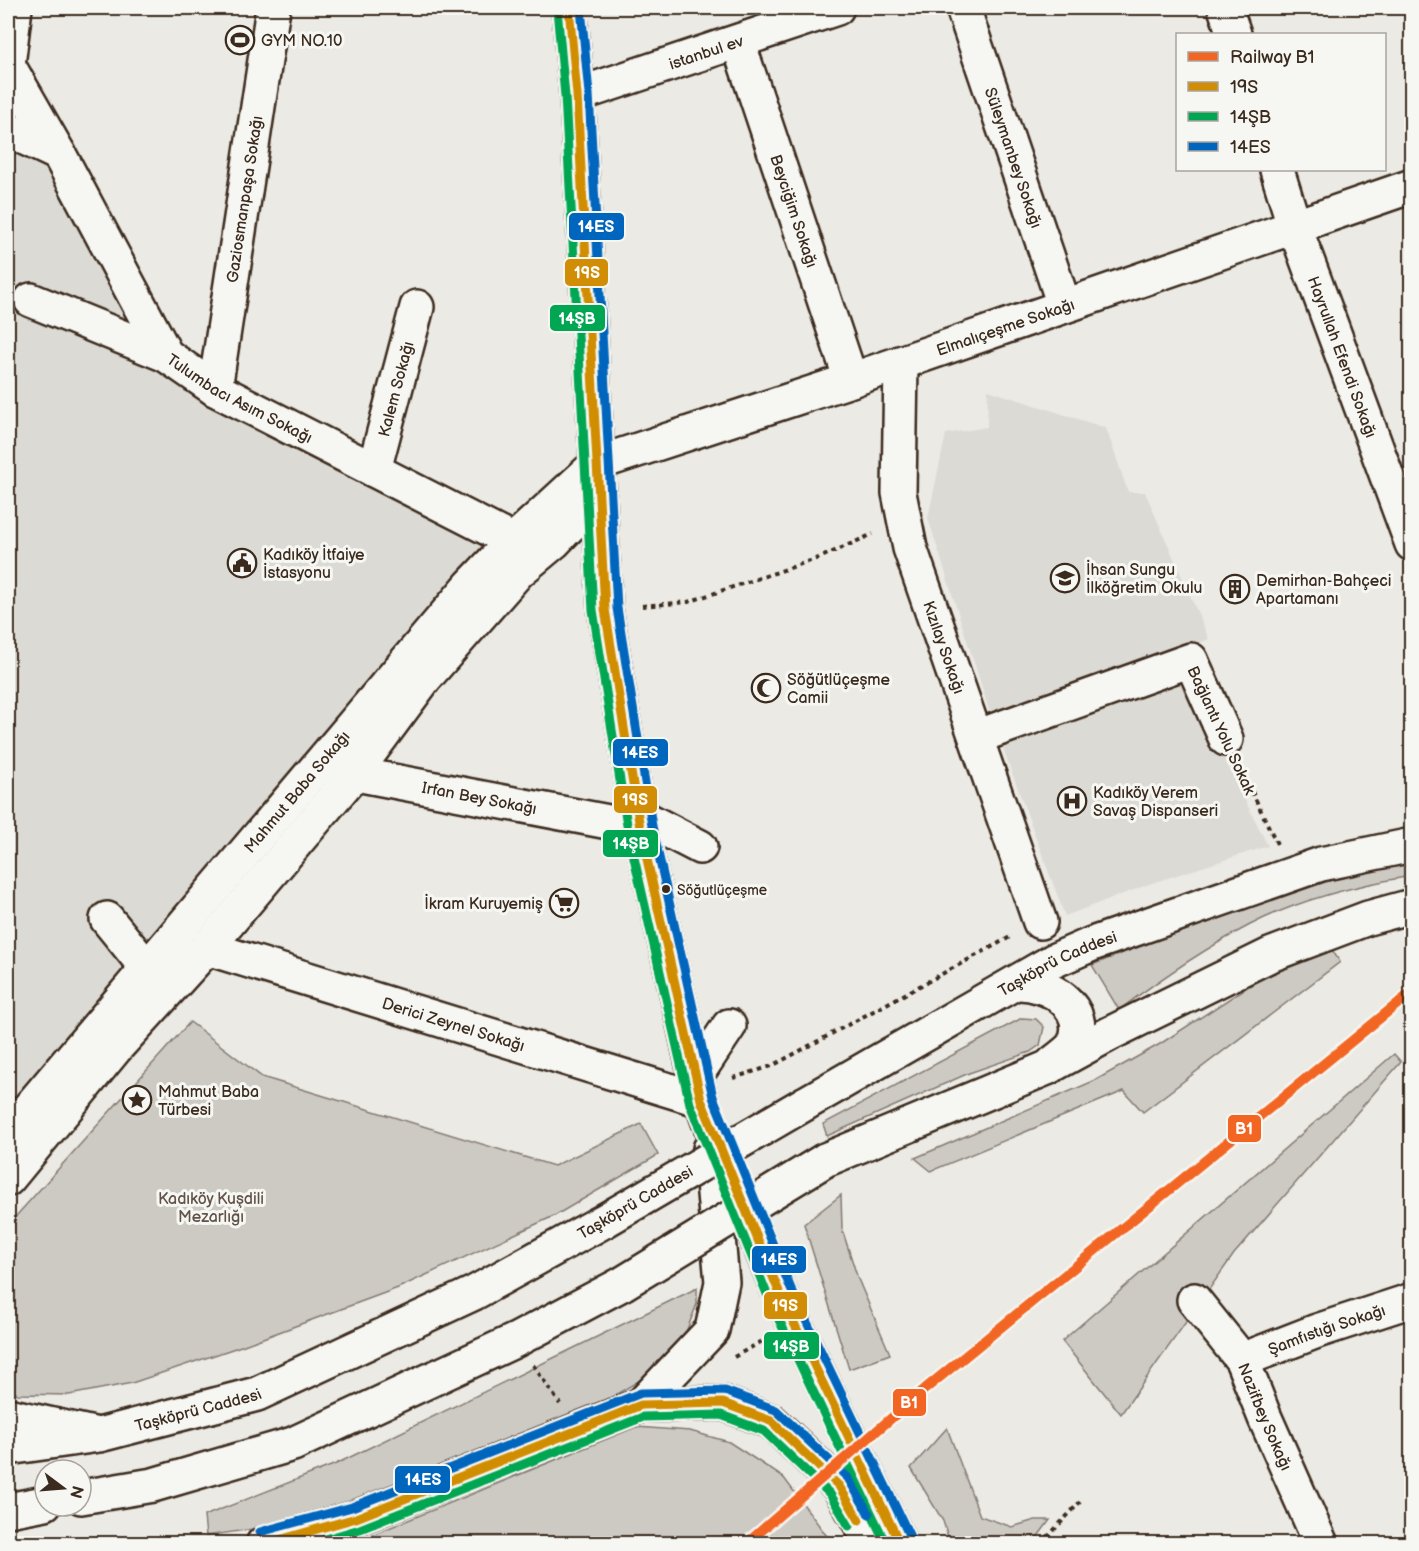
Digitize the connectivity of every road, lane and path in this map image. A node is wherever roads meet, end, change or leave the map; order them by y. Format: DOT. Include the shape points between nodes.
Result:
graph roads {
  1 [pos="273,8"];
  2 [pos="569,8"];
  3 [pos="837,8"];
  4 [pos="963,8"];
  5 [pos="1226,8"];
  6 [pos="1234,33"];
  7 [pos="10,42"];
  8 [pos="738,42"];
  9 [pos="577,95"];
  10 [pos="8,130"];
  11 [pos="59,154"];
  12 [pos="1277,171"];
  13 [pos="1412,186"];
  14 [pos="1294,225"];
  15 [pos="31,300"];
  16 [pos="1064,305"];
  17 [pos="417,307"];
  18 [pos="166,356"];
  19 [pos="901,363"];
  20 [pos="851,380"];
  21 [pos="215,390"];
  22 [pos="374,470"];
  23 [pos="598,479"];
  24 [pos="904,520"];
  25 [pos="513,541"];
  26 [pos="1412,544"];
  27 [pos="642,606"];
  28 [pos="976,737"];
  29 [pos="1226,739"];
  30 [pos="318,766"];
  31 [pos="353,775"];
  32 [pos="639,821"];
  33 [pos="1412,845"];
  34 [pos="699,847"];
  35 [pos="1291,875"];
  36 [pos="1412,906"];
  37 [pos="107,919"];
  38 [pos="1031,927"];
  39 [pos="207,948"];
  40 [pos="146,967"];
  41 [pos="1017,983"];
  42 [pos="729,1026"];
  43 [pos="1047,1068"];
  44 [pos="730,1079"];
  45 [pos="701,1099"];
  46 [pos="13,1157"];
  47 [pos="1194,1300"];
  48 [pos="1412,1300"];
  49 [pos="516,1340"];
  50 [pos="1242,1360"];
  51 [pos="640,1405"];
  52 [pos="8,1415"];
  53 [pos="577,1429"];
  54 [pos="99,1435"];
  55 [pos="8,1448"];
  56 [pos="93,1495"];
  57 [pos="1080,1502"];
  58 [pos="33,1505"];
  59 [pos="8,1510"];
  60 [pos="263,1544"];
  61 [pos="872,1544"];
  62 [pos="900,1544"];
  63 [pos="1041,1544"];
  64 [pos="1321,1544"];
  1 -- 21 [label="street, Gaziosmanpaşa Sokağı"];
  2 -- 9 [label="street"];
  3 -- 8 [label="street, istanbul ev"];
  4 -- 16 [label="street, Süleymanbey Sokağı"];
  5 -- 6 [label="street"];
  7 -- 11 [label="street, Tulumbacı Asım Sokağı"];
  8 -- 9 [label="street, istanbul ev"];
  8 -- 20 [label="street, Beyciğim Sokağı"];
  9 -- 23 [label="street"];
  10 -- 11 [label="street"];
  11 -- 18 [label="street, Tulumbacı Asım Sokağı"];
  12 -- 14 [label="street, Hayrullah Efendi Sokağı"];
  13 -- 14 [label="street, Elmalıçeşme Sokağı"];
  14 -- 16 [label="street, Elmalıçeşme Sokağı"];
  14 -- 26 [label="street, Hayrullah Efendi Sokağı"];
  15 -- 18 [label="street"];
  16 -- 19 [label="street, Elmalıçeşme Sokağı"];
  17 -- 22 [label="street, Kalem Sokağı"];
  18 -- 21 [label="street, Tulumbacı Asım Sokağı"];
  19 -- 20 [label="street, Elmalıçeşme Sokağı"];
  19 -- 24 [label="street, Kızılay Sokağı" via="899,493"];
  20 -- 23 [label="street, Elmalıçeşme Sokağı"];
  21 -- 22 [label="street, Tulumbacı Asım Sokağı"];
  22 -- 25 [label="street, Tulumbacı Asım Sokağı"];
  23 -- 25 [label="street, Mahmut Baba Sokağı"];
  23 -- 31 [label="street, Mahmut Baba Sokağı" via="554,542 518,572 432,669"];
  23 -- 32 [label="street" via="605,609"];
  24 -- 27 [label="path" via="819,558 743,584 688,602"];
  24 -- 28 [label="street, Kızılay Sokağı" via="910,548"];
  25 -- 30 [label="street, Mahmut Baba Sokağı" via="470,586"];
  28 -- 29 [label="street, Bağlantı Yolu Sokak" via="1191,660"];
  28 -- 38 [label="street, Kızılay Sokağı"];
  29 -- 35 [label="path, Bağlantı Yolu Sokak"];
  30 -- 31 [label="street, Irfan Bey Sokağı"];
  30 -- 40 [label="street, Mahmut Baba Sokağı"];
  31 -- 32 [label="street, Irfan Bey Sokağı"];
  31 -- 39 [label="street, Mahmut Baba Sokağı"];
  32 -- 34 [label="street, Irfan Bey Sokağı"];
  32 -- 45 [label="street"];
  33 -- 35 [label="street, Taşköprü Caddesi" via="1321,864"];
  35 -- 41 [label="street, Taşköprü Caddesi" via="1092,944"];
  36 -- 43 [label="street" via="1368,918 1270,955"];
  37 -- 40 [label="street"];
  38 -- 44 [label="path" via="771,1066"];
  39 -- 45 [label="street, Derici Zeynel Sokağı"];
  39 -- 46 [label="street, Mahmut Baba Sokağı"];
  40 -- 46 [label="street, Mahmut Baba Sokağı"];
  41 -- 43 [label="street" via="1031,982 1056,993 1076,1018 1073,1046"];
  41 -- 54 [label="street, Taşköprü Caddesi, bridge" via="474,1293 257,1394"];
  42 -- 45 [label="street"];
  43 -- 49 [label="street, bridge" via="825,1160 622,1284"];
  45 -- 51 [label="street" via="722,1282 712,1329"];
  45 -- 62 [label="street" via="780,1294"];
  47 -- 50 [label="street, Nazifbey Sokağı"];
  48 -- 50 [label="street, Şamfıstığı Sokağı"];
  49 -- 53 [label="path"];
  49 -- 56 [label="street" via="294,1444 153,1485"];
  50 -- 64 [label="street, Nazifbey Sokağı"];
  51 -- 53 [label="street"];
  51 -- 61 [label="street" via="723,1403 771,1420 838,1486"];
  52 -- 54 [label="street"];
  53 -- 60 [label="street" via="356,1518"];
  54 -- 55 [label="street, Taşköprü Caddesi"];
  57 -- 63 [label="path"];
  58 -- 59 [label="street"];
}
